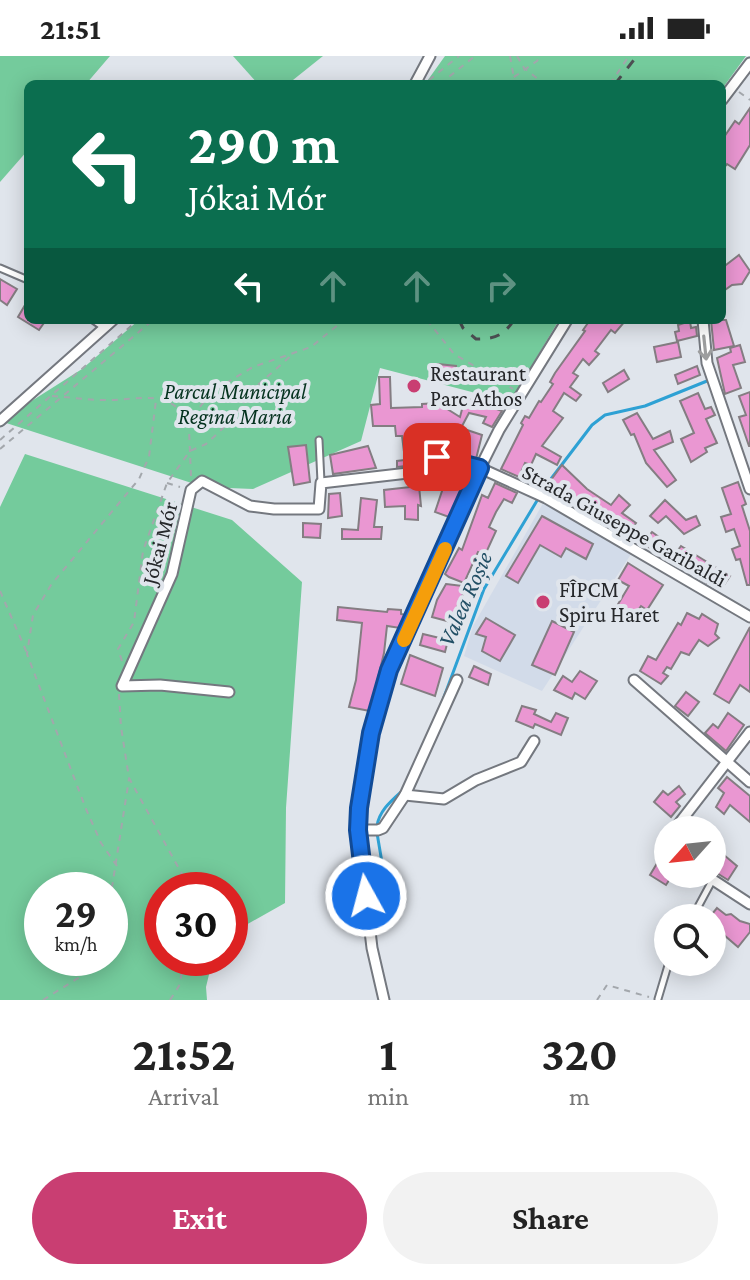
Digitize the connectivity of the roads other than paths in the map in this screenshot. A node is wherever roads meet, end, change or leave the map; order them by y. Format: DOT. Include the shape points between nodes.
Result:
graph roads {
  1 [pos="430,56"];
  2 [pos="750,63"];
  3 [pos="417,80"];
  4 [pos="726,95"];
  5 [pos="0,268"];
  6 [pos="24,278"];
  7 [pos="98,324"];
  8 [pos="108,324"];
  9 [pos="564,324"];
  10 [pos="703,324"];
  11 [pos="104,328"];
  12 [pos="0,421"];
  13 [pos="319,440"];
  14 [pos="429,442"];
  15 [pos="430,460"];
  16 [pos="480,468"];
  17 [pos="321,483"];
  18 [pos="750,489"];
  19 [pos="750,617"];
  20 [pos="457,680"];
  21 [pos="634,680"];
  22 [pos="229,692"];
  23 [pos="750,732"];
  24 [pos="534,741"];
  25 [pos="726,763"];
  26 [pos="750,782"];
  27 [pos="405,795"];
  28 [pos="685,816"];
  29 [pos="358,830"];
  30 [pos="725,888"];
  31 [pos="750,904"];
  32 [pos="665,976"];
  33 [pos="658,999"];
  34 [pos="384,1000"];
  1 -- 3 [label="street"];
  2 -- 4 [label="street"];
  5 -- 6 [label="lane"];
  7 -- 11 [label="lane"];
  8 -- 11 [label="street"];
  9 -- 16 [label="street"];
  10 -- 18 [label="street, one-way" via="712,379"];
  11 -- 12 [label="street"];
  13 -- 17 [label="lane"];
  14 -- 15 [label="lane"];
  15 -- 16 [label="street" via="443,457"];
  15 -- 17 [label="street" via="408,473"];
  16 -- 19 [label="street, Strada Giuseppe Garibaldi" via="541,496"];
  16 -- 29 [label="street" via="383,688 363,773"];
  17 -- 22 [label="street, Jókai Mór" via="319,509 250,506 206,481 191,490 172,574 122,686"];
  20 -- 27 [label="street"];
  21 -- 25 [label="street"];
  23 -- 25 [label="street"];
  24 -- 27 [label="street" via="521,762 444,799"];
  25 -- 26 [label="street"];
  25 -- 28 [label="street"];
  27 -- 29 [label="street" via="383,828"];
  29 -- 34 [label="street" via="372,948"];
  30 -- 31 [label="street"];
  32 -- 33 [label="lane"];
}
